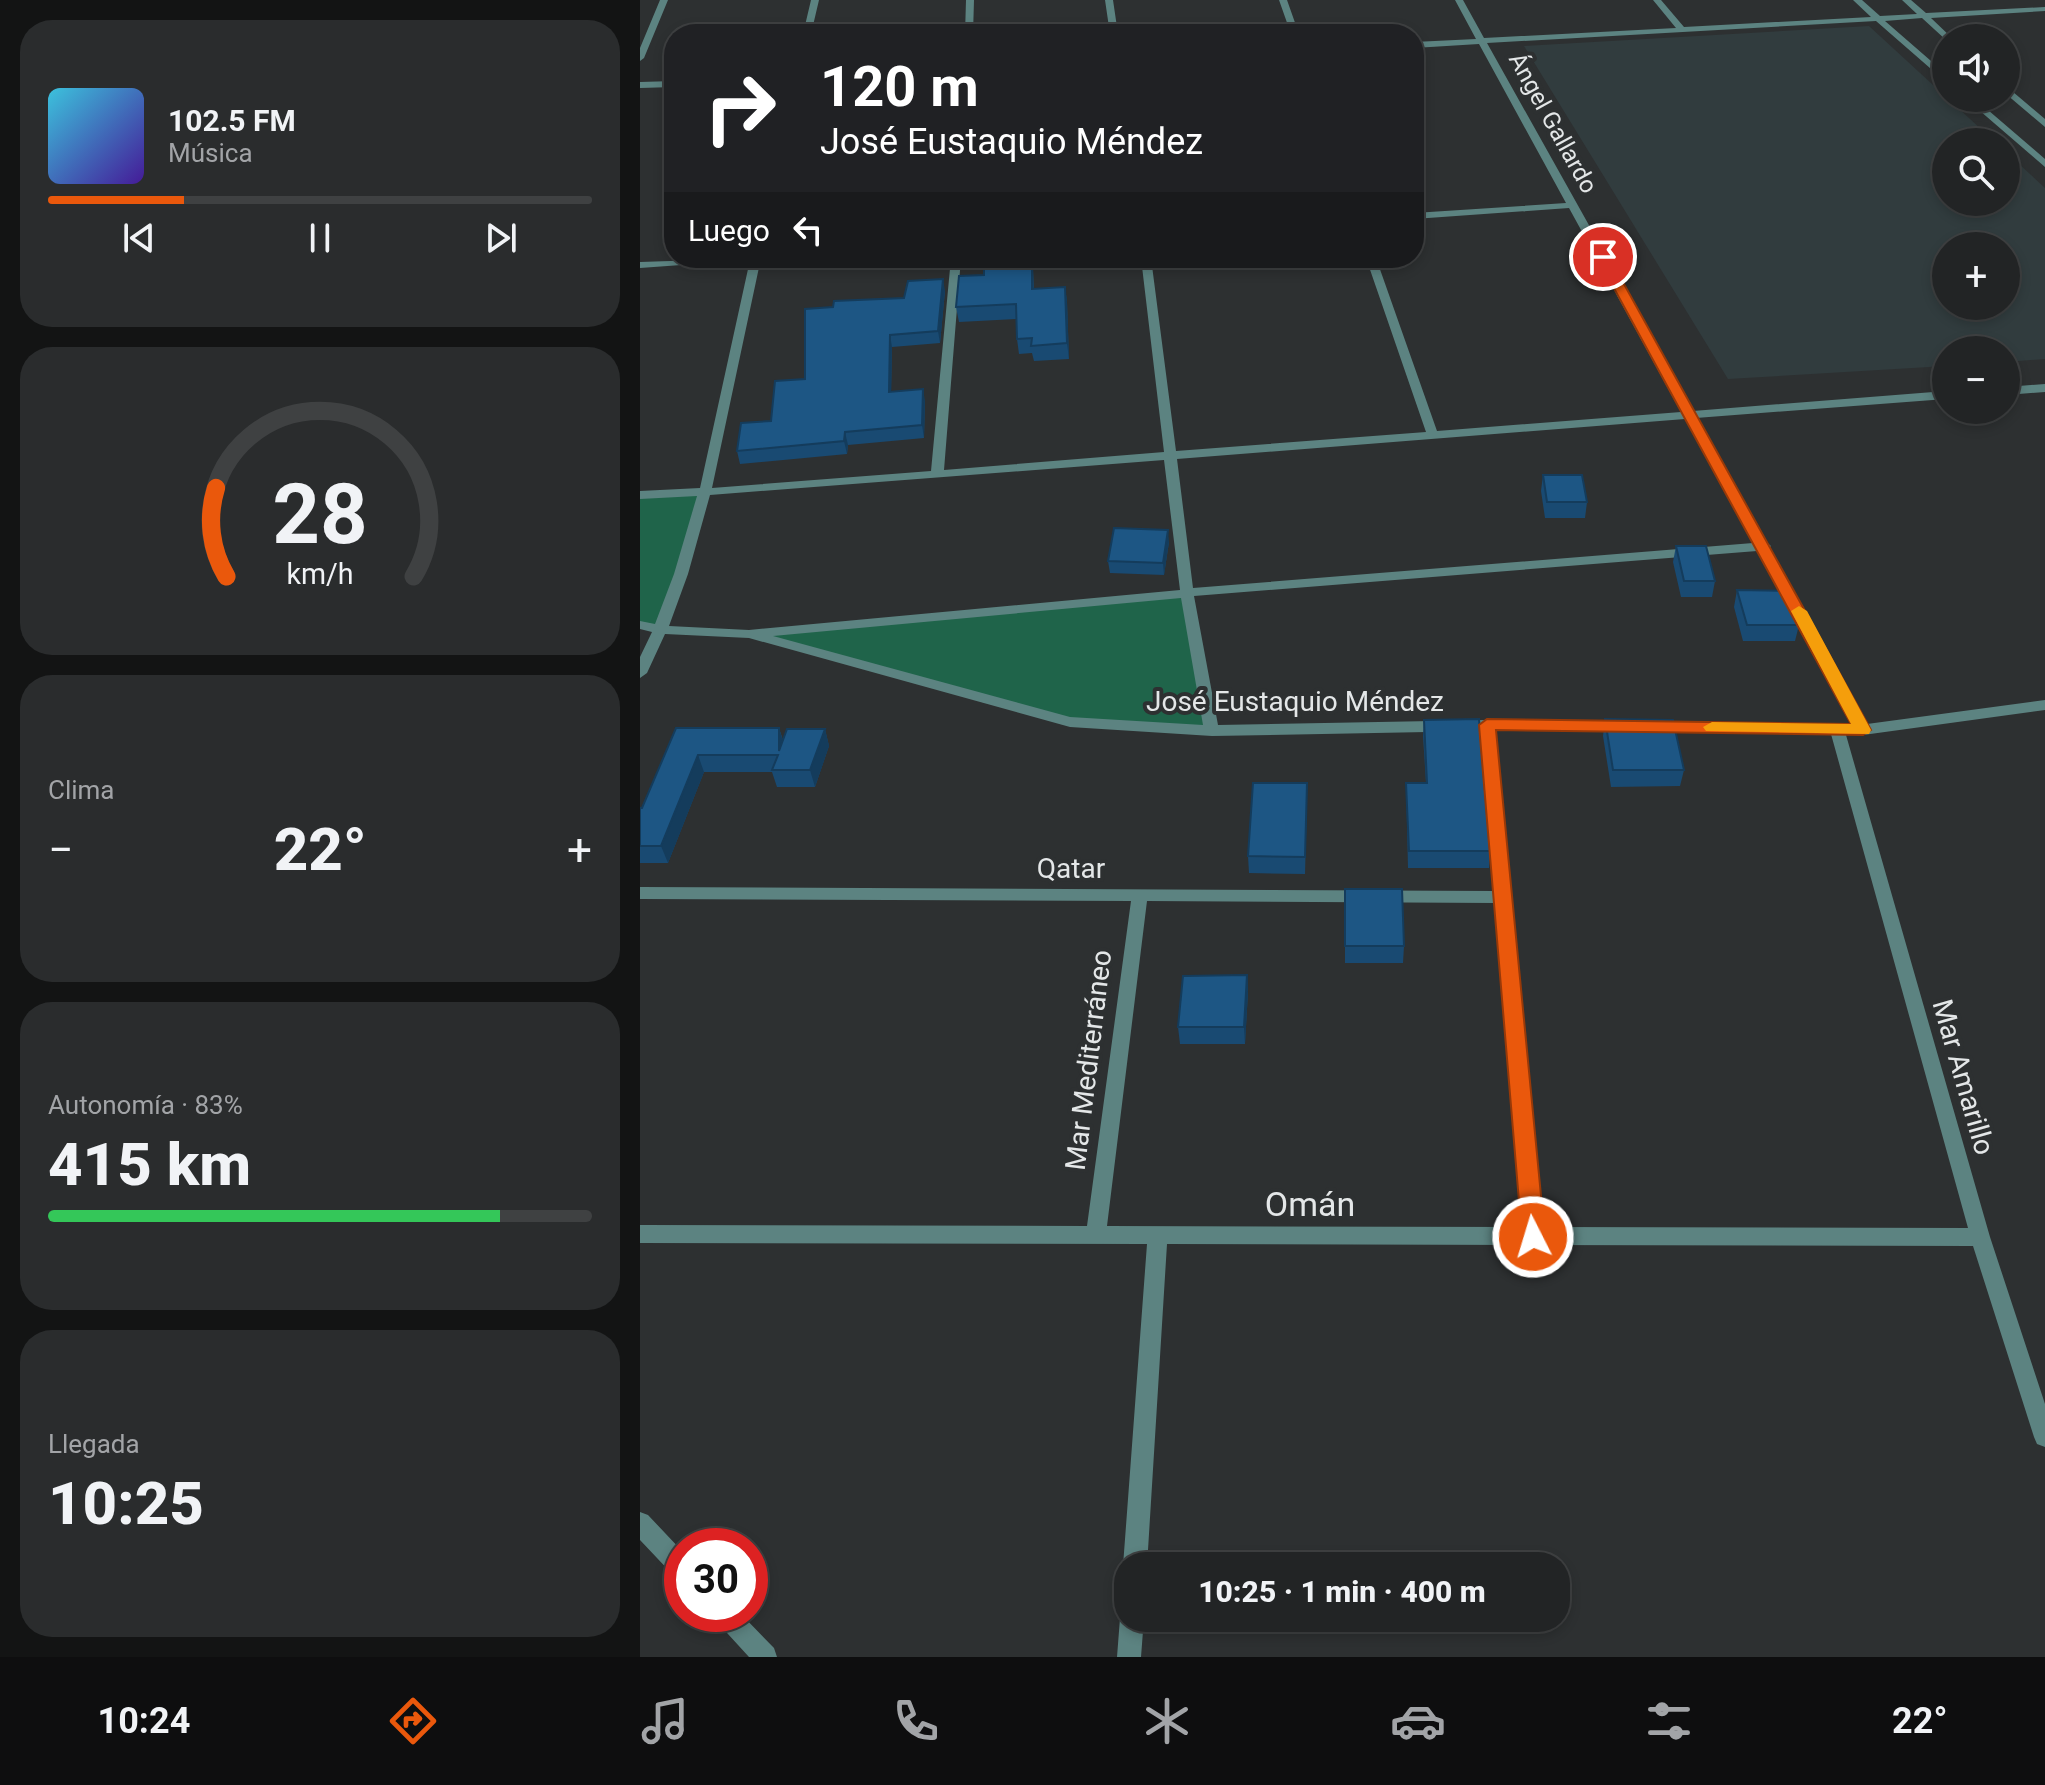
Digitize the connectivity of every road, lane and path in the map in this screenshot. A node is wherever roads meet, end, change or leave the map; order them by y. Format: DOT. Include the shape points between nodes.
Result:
graph roads {
  1 [pos="664,0"];
  2 [pos="815,0"];
  3 [pos="970,0"];
  4 [pos="1109,0"];
  5 [pos="1283,0"];
  6 [pos="1459,0"];
  7 [pos="1657,0"];
  8 [pos="1857,0"];
  9 [pos="1906,0"];
  10 [pos="2045,9"];
  11 [pos="1925,17"];
  12 [pos="1878,20"];
  13 [pos="809,24"];
  14 [pos="969,24"];
  15 [pos="1113,24"];
  16 [pos="1291,24"];
  17 [pos="1933,24"];
  18 [pos="1683,31"];
  19 [pos="1483,41"];
  20 [pos="1424,44"];
  21 [pos="640,58"];
  22 [pos="1932,67"];
  23 [pos="664,84"];
  24 [pos="640,85"];
  25 [pos="2020,102"];
  26 [pos="1985,112"];
  27 [pos="2045,124"];
  28 [pos="2045,164"];
  29 [pos="1574,205"];
  30 [pos="1424,215"];
  31 [pos="664,263"];
  32 [pos="640,265"];
  33 [pos="754,268"];
  34 [pos="955,268"];
  35 [pos="1147,268"];
  36 [pos="1374,268"];
  37 [pos="2045,388"];
  38 [pos="2020,390"];
  39 [pos="1932,396"];
  40 [pos="1689,414"];
  41 [pos="1432,433"];
  42 [pos="1170,457"];
  43 [pos="937,473"];
  44 [pos="704,492"];
  45 [pos="640,495"];
  46 [pos="1764,546"];
  47 [pos="1187,593"];
  48 [pos="640,625"];
  49 [pos="662,630"];
  50 [pos="749,634"];
  51 [pos="640,673"];
  52 [pos="2045,705"];
  53 [pos="1487,725"];
  54 [pos="1837,729"];
  55 [pos="1863,730"];
  56 [pos="1212,731"];
  57 [pos="640,893"];
  58 [pos="1140,894"];
  59 [pos="1502,897"];
  60 [pos="640,1234"];
  61 [pos="1096,1234"];
  62 [pos="1158,1236"];
  63 [pos="1533,1237"];
  64 [pos="1980,1237"];
  65 [pos="2045,1437"];
  66 [pos="640,1523"];
  67 [pos="664,1549"];
  68 [pos="1136,1552"];
  69 [pos="742,1632"];
  70 [pos="1131,1632"];
  71 [pos="765,1657"];
  72 [pos="1129,1657"];
  1 -- 21 [label="street"];
  2 -- 13 [label="street"];
  3 -- 14 [label="street"];
  4 -- 15 [label="street"];
  5 -- 16 [label="street"];
  6 -- 19 [label="street, Ángel Gallardo"];
  7 -- 18 [label="street"];
  8 -- 12 [label="street"];
  9 -- 11 [label="street"];
  10 -- 11 [label="street"];
  11 -- 12 [label="street"];
  11 -- 17 [label="street"];
  12 -- 18 [label="street"];
  12 -- 22 [label="street"];
  18 -- 19 [label="street"];
  19 -- 20 [label="street"];
  19 -- 29 [label="street, Ángel Gallardo"];
  23 -- 24 [label="street"];
  25 -- 27 [label="street"];
  26 -- 28 [label="street"];
  29 -- 30 [label="street"];
  29 -- 40 [label="street, Ángel Gallardo"];
  31 -- 32 [label="street"];
  33 -- 44 [label="street"];
  34 -- 43 [label="street"];
  35 -- 42 [label="street"];
  36 -- 41 [label="street"];
  37 -- 38 [label="street"];
  39 -- 40 [label="street"];
  40 -- 41 [label="street"];
  40 -- 46 [label="street, Ángel Gallardo"];
  41 -- 42 [label="street"];
  42 -- 43 [label="street"];
  42 -- 47 [label="street"];
  43 -- 44 [label="street"];
  44 -- 45 [label="street"];
  44 -- 49 [label="street"];
  46 -- 47 [label="street"];
  46 -- 55 [label="street, Ángel Gallardo"];
  47 -- 50 [label="street"];
  47 -- 56 [label="street"];
  48 -- 49 [label="street"];
  49 -- 50 [label="street"];
  49 -- 51 [label="street"];
  50 -- 56 [label="street, José Eustaquio Méndez" via="1070,722"];
  52 -- 55 [label="street, José Eustaquio Méndez"];
  53 -- 54 [label="street, José Eustaquio Méndez"];
  53 -- 56 [label="street, José Eustaquio Méndez"];
  53 -- 59 [label="street"];
  54 -- 55 [label="street, José Eustaquio Méndez"];
  54 -- 64 [label="street, Mar Amarillo"];
  57 -- 58 [label="street, Qatar"];
  58 -- 59 [label="street, Qatar"];
  58 -- 61 [label="street, Mar Mediterráneo"];
  59 -- 63 [label="street"];
  60 -- 61 [label="street, Omán"];
  61 -- 62 [label="street, Omán"];
  62 -- 63 [label="street, Omán"];
  62 -- 68 [label="street"];
  63 -- 64 [label="street, Omán"];
  64 -- 65 [label="street, Mar Amarillo"];
  66 -- 67 [label="street"];
  69 -- 71 [label="street"];
  70 -- 72 [label="street"];
}
